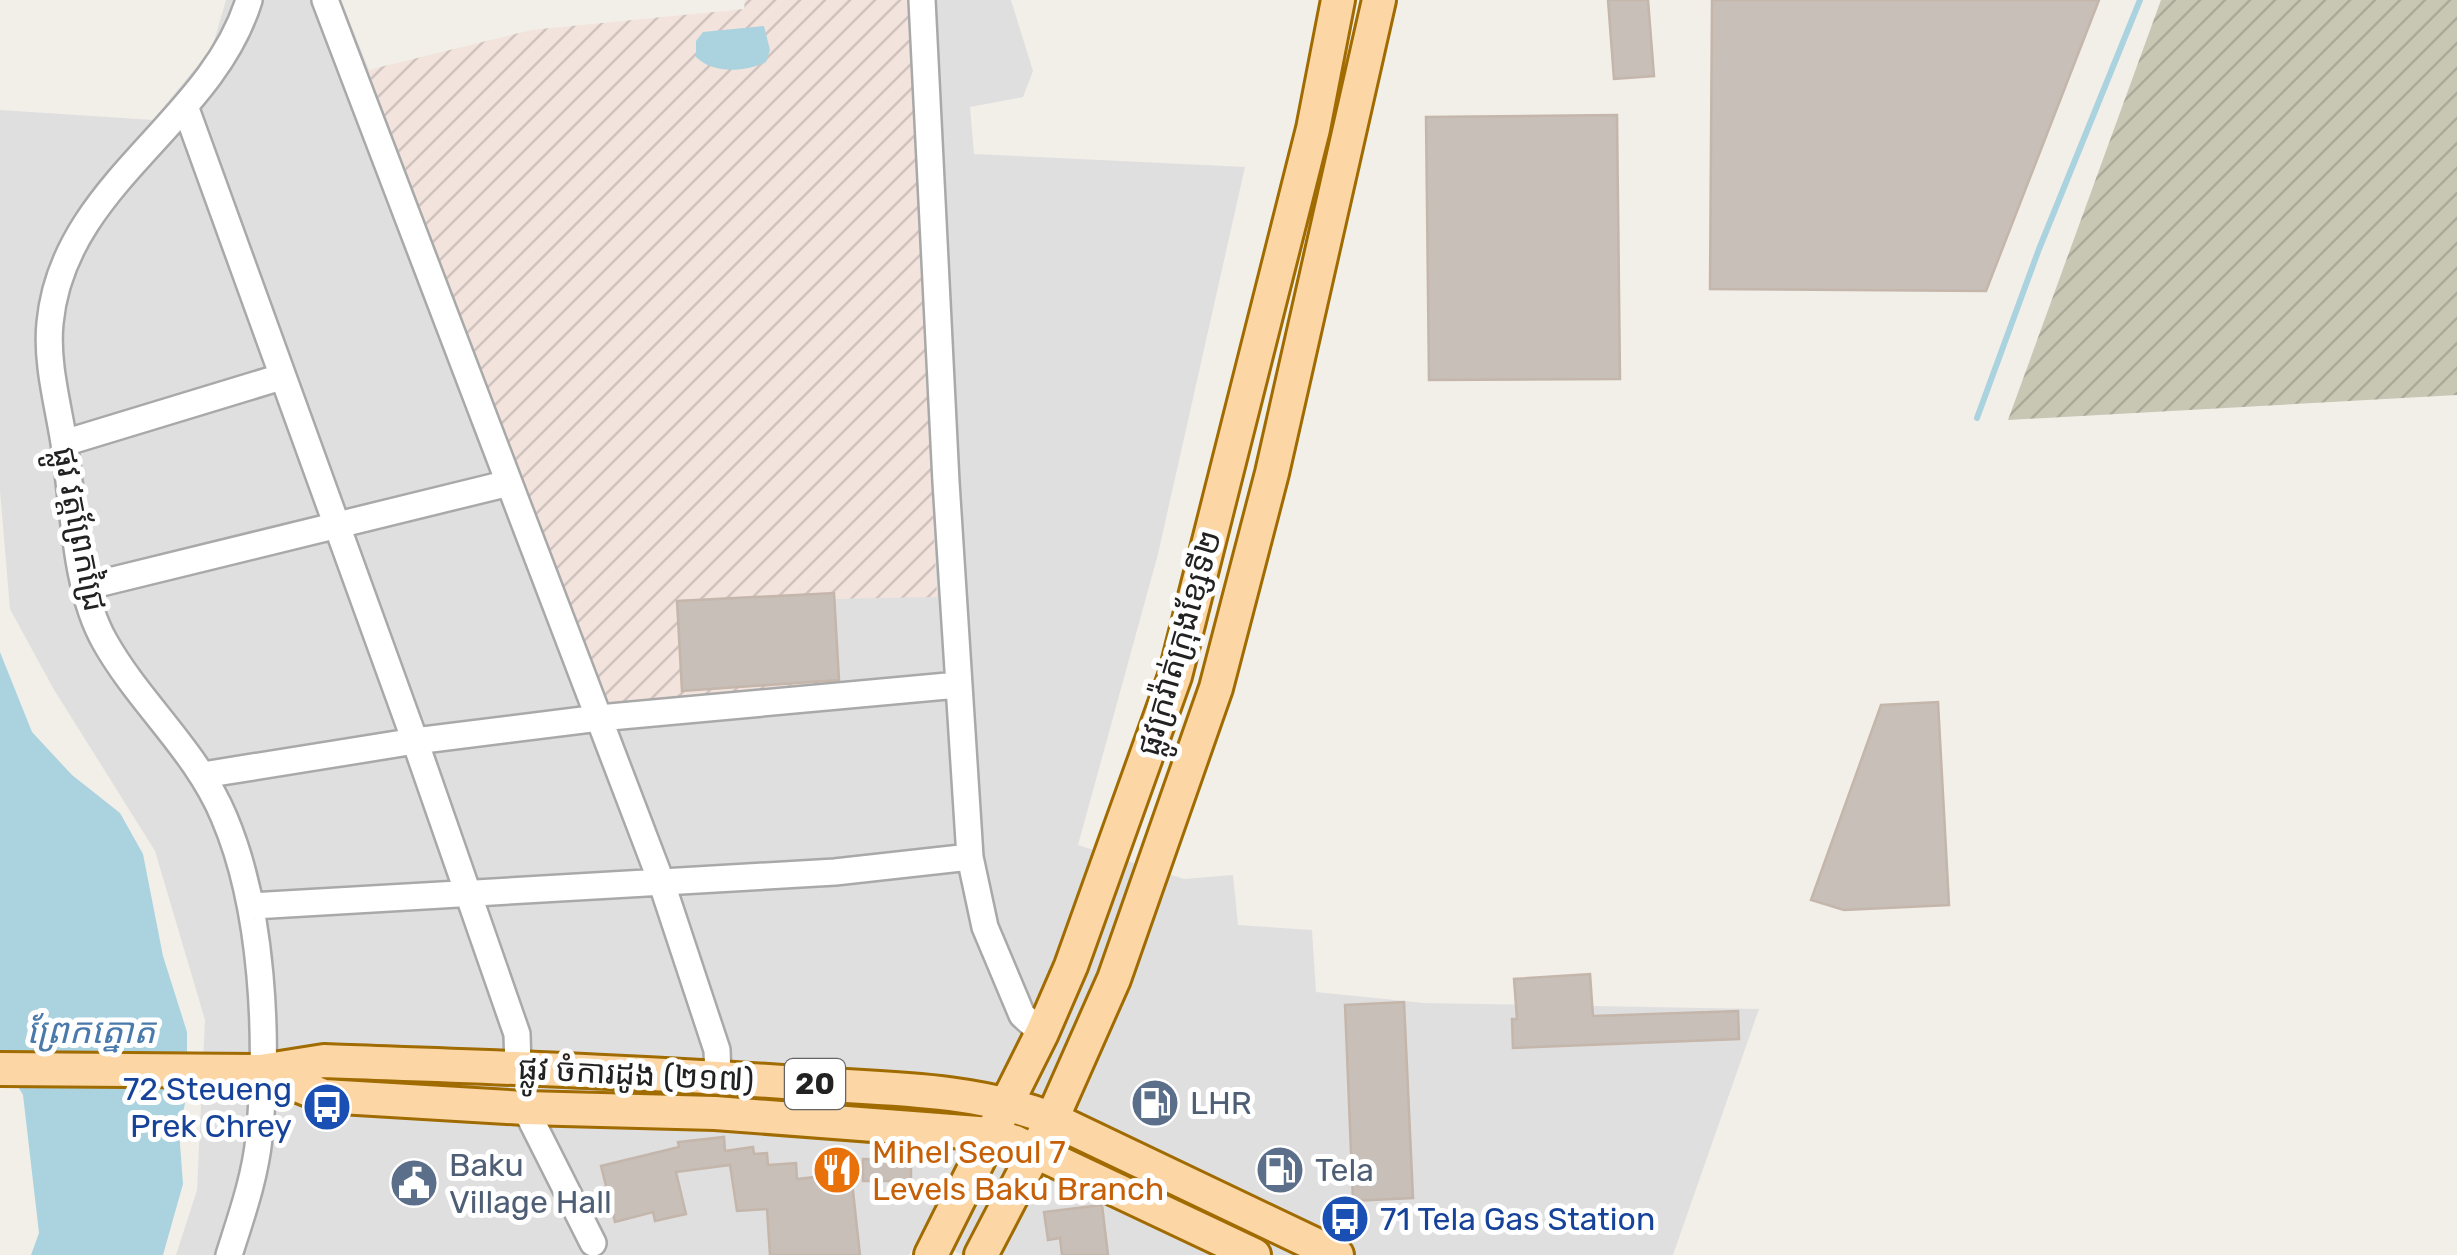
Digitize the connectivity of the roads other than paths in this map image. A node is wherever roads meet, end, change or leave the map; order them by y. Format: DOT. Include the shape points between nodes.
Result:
graph roads {
  1 [pos="250,0"];
  2 [pos="326,0"];
  3 [pos="922,0"];
  4 [pos="1338,0"];
  5 [pos="1379,0"];
  6 [pos="185,106"];
  7 [pos="1272,296"];
  8 [pos="1312,303"];
  9 [pos="281,377"];
  10 [pos="64,444"];
  11 [pos="510,483"];
  12 [pos="336,523"];
  13 [pos="85,587"];
  14 [pos="958,686"];
  15 [pos="599,718"];
  16 [pos="415,740"];
  17 [pos="203,774"];
  18 [pos="970,857"];
  19 [pos="661,881"];
  20 [pos="466,893"];
  21 [pos="252,906"];
  22 [pos="1042,1033"];
  23 [pos="518,1068"];
  24 [pos="0,1070"];
  25 [pos="261,1072"];
  26 [pos="718,1077"];
  27 [pos="1007,1103"];
  28 [pos="524,1108"];
  29 [pos="1052,1118"];
  30 [pos="991,1134"];
  31 [pos="1035,1151"];
  32 [pos="595,1251"];
  33 [pos="228,1255"];
  34 [pos="931,1255"];
  35 [pos="981,1255"];
  36 [pos="1254,1255"];
  37 [pos="1337,1255"];
  1 -- 6 [label="street, ផ្លូវ វត្តព្រែកជ្រៃ" via="241,28"];
  2 -- 11 [label="street"];
  3 -- 14 [label="street"];
  4 -- 7 [label="main road, ផ្លូវក្រវ៉ាត់ក្រុងខ្សែទី២"];
  5 -- 8 [label="main road, ផ្លូវក្រវ៉ាត់ក្រុងខ្សែទី២"];
  6 -- 9 [label="street"];
  6 -- 10 [label="street, ផ្លូវ វត្តព្រែកជ្រៃ" via="78,232 59,274 50,324"];
  7 -- 8 [label="main road"];
  7 -- 22 [label="main road, ផ្លូវក្រវ៉ាត់ក្រុងខ្សែទី២" via="1175,676"];
  8 -- 29 [label="main road, ផ្លូវក្រវ៉ាត់ក្រុងខ្សែទី២" via="1216,688 1114,979"];
  9 -- 10 [label="street"];
  9 -- 12 [label="street"];
  10 -- 13 [label="street, ផ្លូវ វត្តព្រែកជ្រៃ"];
  11 -- 12 [label="street"];
  11 -- 15 [label="street"];
  12 -- 13 [label="street"];
  12 -- 16 [label="street"];
  13 -- 17 [label="street, ផ្លូវ វត្តព្រែកជ្រៃ" via="102,638 128,680"];
  14 -- 15 [label="street"];
  14 -- 18 [label="street"];
  15 -- 16 [label="street"];
  15 -- 19 [label="street"];
  16 -- 17 [label="street"];
  16 -- 20 [label="street"];
  17 -- 21 [label="street, ផ្លូវ វត្តព្រែកជ្រៃ" via="239,854"];
  18 -- 19 [label="street"];
  18 -- 22 [label="street" via="985,927 1022,1015"];
  19 -- 20 [label="street"];
  19 -- 26 [label="street" via="717,1050"];
  20 -- 21 [label="street"];
  20 -- 23 [label="street" via="517,1034"];
  21 -- 25 [label="street, ផ្លូវ វត្តព្រែកជ្រៃ"];
  22 -- 27 [label="main road, ផ្លូវក្រវ៉ាត់ក្រុងខ្សែទី២"];
  23 -- 25 [label="main road, ផ្លូវ ចំការដូង (២១៧) / 20" via="324,1061"];
  23 -- 26 [label="main road, ផ្លូវ ចំការដូង (២១៧) / 20"];
  24 -- 25 [label="main road, ផ្លូវ ចំការដូង (២១៧) / 20"];
  25 -- 28 [label="main road, ផ្លូវ ចំការដូង (២១៧) / 20" via="324,1096"];
  25 -- 33 [label="street, ផ្លូវ វត្តព្រែកជ្រៃ" via="259,1139"];
  26 -- 27 [label="main road, ផ្លូវ ចំការដូង (២១៧) / 20"];
  27 -- 29 [label="main road, ផ្លូវ ចំការដូង (២១៧) / 20"];
  27 -- 30 [label="main road, ផ្លូវក្រវ៉ាត់ក្រុងខ្សែទី២"];
  28 -- 30 [label="main road, ផ្លូវ ចំការដូង (២១៧) / 20" via="715,1113"];
  28 -- 32 [label="street"];
  29 -- 31 [label="main road, ផ្លូវក្រវ៉ាត់ក្រុងខ្សែទី២"];
  29 -- 37 [label="main road, ផ្លូវ ចំការដូង (២១៧) / 20"];
  30 -- 31 [label="main road, ផ្លូវ ចំការដូង (២១៧) / 20"];
  30 -- 34 [label="main road, ផ្លូវក្រវ៉ាត់ក្រុងខ្សែទី២"];
  31 -- 35 [label="main road, ផ្លូវក្រវ៉ាត់ក្រុងខ្សែទី២"];
  31 -- 36 [label="main road, ផ្លូវ ចំការដូង (២១៧) / 20"];
}
